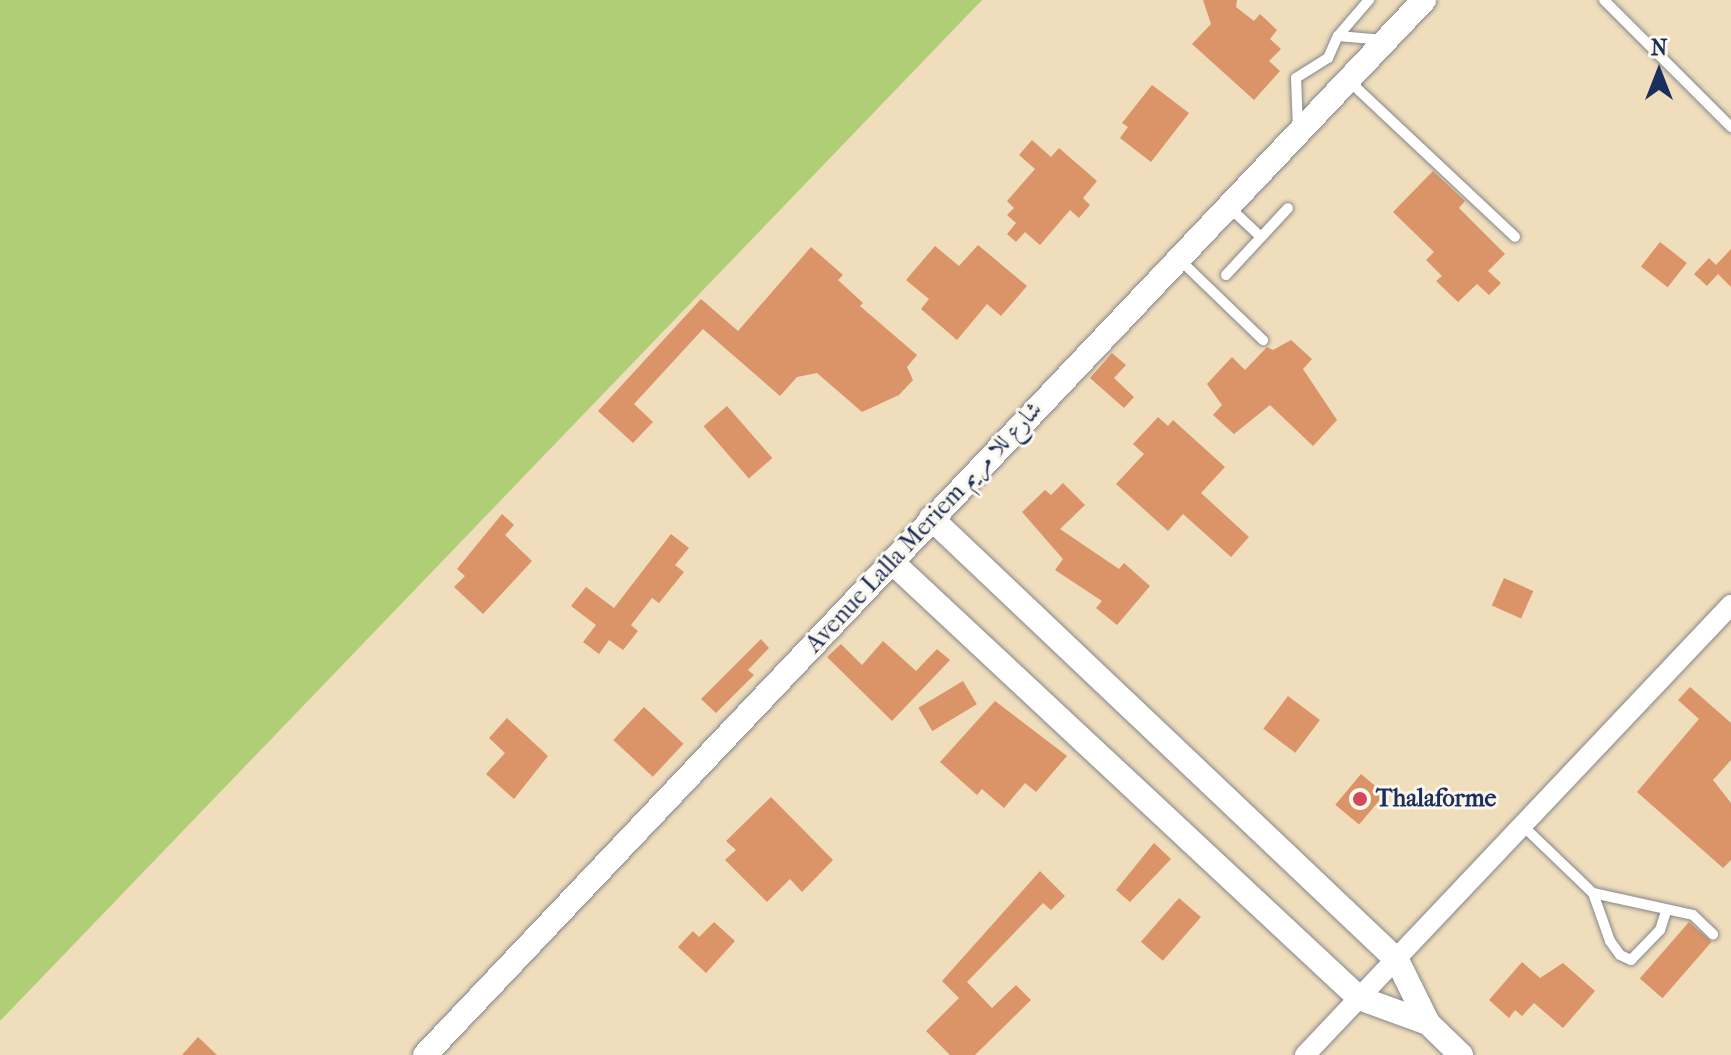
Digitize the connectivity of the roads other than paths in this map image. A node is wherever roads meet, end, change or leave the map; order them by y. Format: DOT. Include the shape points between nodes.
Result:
graph roads {
  1 [pos="1369,0"];
  2 [pos="1424,0"];
  3 [pos="1604,0"];
  4 [pos="1338,36"];
  5 [pos="1386,41"];
  6 [pos="1348,80"];
  7 [pos="1731,127"];
  8 [pos="1298,131"];
  9 [pos="1228,206"];
  10 [pos="1288,208"];
  11 [pos="1261,237"];
  12 [pos="1515,237"];
  13 [pos="1178,258"];
  14 [pos="1226,275"];
  15 [pos="1263,340"];
  16 [pos="931,518"];
  17 [pos="892,562"];
  18 [pos="1731,605"];
  19 [pos="1522,825"];
  20 [pos="1593,893"];
  21 [pos="1666,912"];
  22 [pos="1713,934"];
  23 [pos="1397,960"];
  24 [pos="1359,998"];
  25 [pos="1428,1023"];
  26 [pos="425,1055"];
  27 [pos="1305,1055"];
  28 [pos="1461,1055"];
  1 -- 4 [label="lane"];
  2 -- 5 [label="street, Avenue Lalla Meriem شارع للا مريم"];
  3 -- 7 [label="lane"];
  4 -- 5 [label="lane"];
  4 -- 8 [label="lane" via="1328,58 1296,78"];
  5 -- 6 [label="street, Avenue Lalla Meriem شارع للا مريم"];
  6 -- 8 [label="street, Avenue Lalla Meriem شارع للا مريم"];
  6 -- 12 [label="lane"];
  8 -- 9 [label="street, Avenue Lalla Meriem شارع للا مريم"];
  9 -- 11 [label="lane"];
  9 -- 13 [label="street, Avenue Lalla Meriem شارع للا مريم"];
  10 -- 11 [label="lane"];
  11 -- 14 [label="lane"];
  13 -- 15 [label="lane"];
  13 -- 16 [label="street, Avenue Lalla Meriem شارع للا مريم"];
  16 -- 17 [label="street, Avenue Lalla Meriem شارع للا مريم"];
  16 -- 23 [label="street"];
  17 -- 24 [label="street"];
  17 -- 26 [label="street, Avenue Lalla Meriem شارع للا مريم"];
  18 -- 19 [label="street"];
  19 -- 20 [label="lane"];
  19 -- 23 [label="street"];
  20 -- 21 [label="lane"];
  20 -- 21 [label="lane" via="1610,941 1631,960 1660,930"];
  21 -- 22 [label="lane" via="1693,915"];
  23 -- 24 [label="street"];
  23 -- 25 [label="street"];
  24 -- 25 [label="street"];
  24 -- 27 [label="street"];
  25 -- 28 [label="street"];
}
